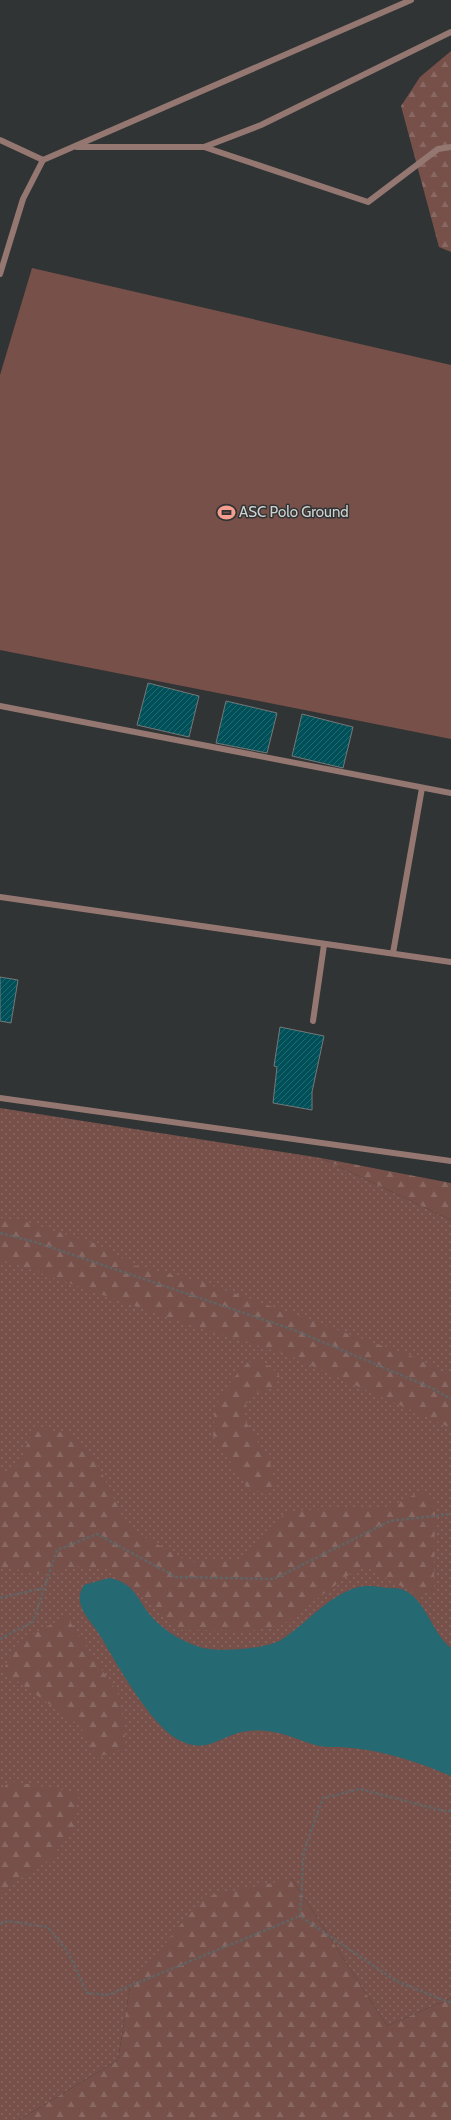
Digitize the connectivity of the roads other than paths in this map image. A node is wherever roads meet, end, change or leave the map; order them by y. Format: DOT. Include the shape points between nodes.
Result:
graph roads {
  1 [pos="411,0"];
  2 [pos="451,32"];
  3 [pos="0,140"];
  4 [pos="75,147"];
  5 [pos="204,147"];
  6 [pos="451,147"];
  7 [pos="43,160"];
  8 [pos="0,274"];
  9 [pos="0,706"];
  10 [pos="422,788"];
  11 [pos="451,793"];
  12 [pos="0,897"];
  13 [pos="324,945"];
  14 [pos="393,953"];
  15 [pos="451,962"];
  16 [pos="313,1021"];
  17 [pos="0,1098"];
  18 [pos="451,1161"];
  1 -- 4 [label="lane"];
  2 -- 5 [label="lane" via="261,125"];
  3 -- 7 [label="lane"];
  4 -- 5 [label="lane"];
  4 -- 7 [label="lane"];
  5 -- 6 [label="lane" via="368,202 438,149"];
  7 -- 8 [label="lane" via="23,199"];
  9 -- 10 [label="lane"];
  10 -- 11 [label="lane"];
  10 -- 14 [label="lane"];
  12 -- 13 [label="lane"];
  13 -- 14 [label="lane"];
  13 -- 16 [label="lane"];
  14 -- 15 [label="lane"];
  17 -- 18 [label="lane"];
}
